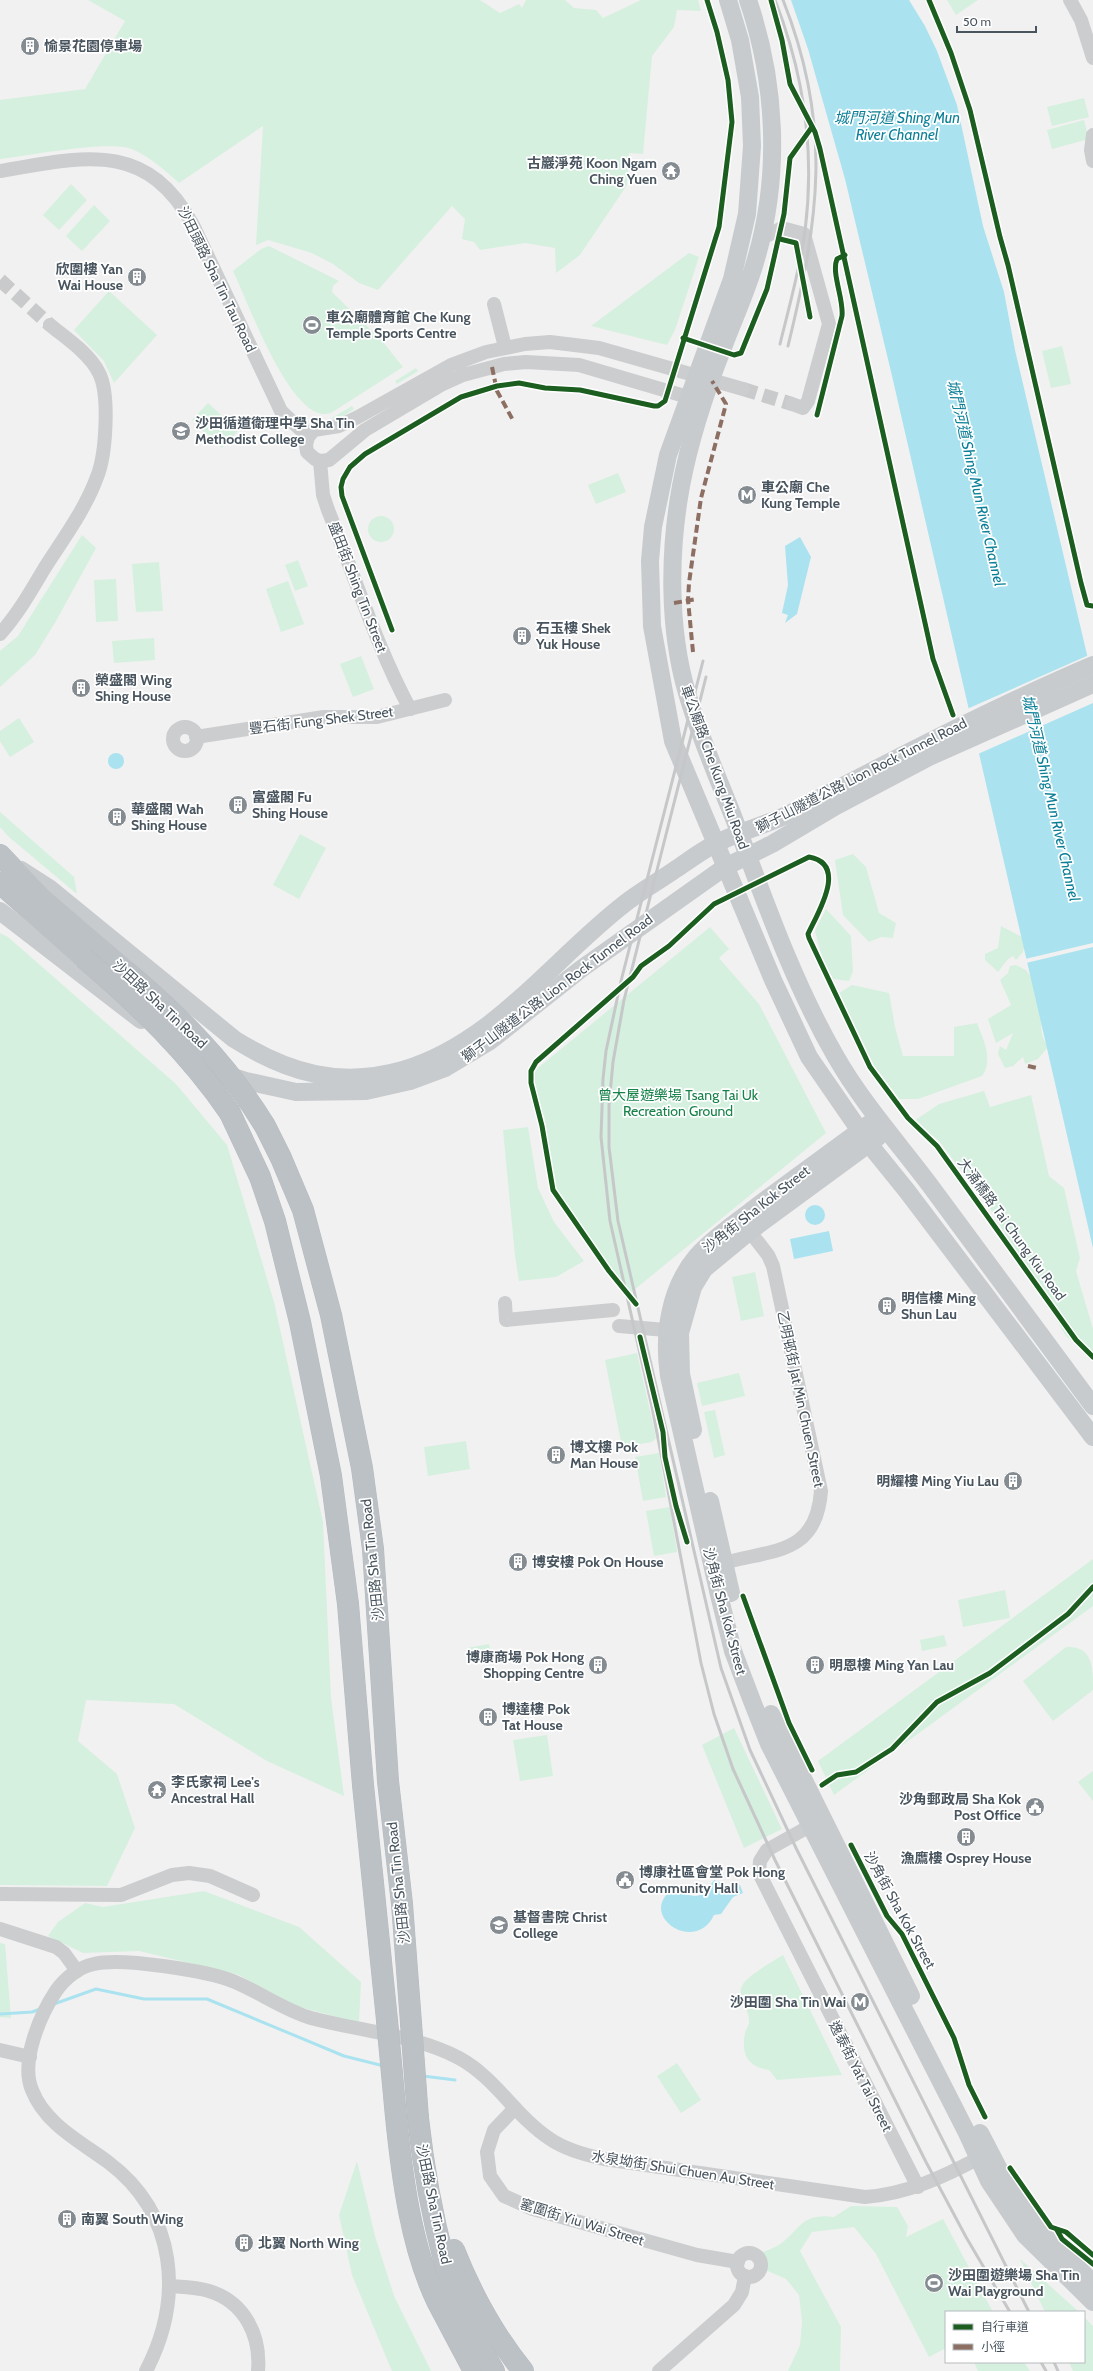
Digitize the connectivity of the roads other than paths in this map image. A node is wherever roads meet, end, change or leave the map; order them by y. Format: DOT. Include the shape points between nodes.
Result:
graph roads {
  1 [pos="728,0"];
  2 [pos="748,0"];
  3 [pos="1070,0"];
  4 [pos="1093,58"];
  5 [pos="1093,135"];
  6 [pos="1093,161"];
  7 [pos="0,171"];
  8 [pos="762,238"];
  9 [pos="494,304"];
  10 [pos="50,325"];
  11 [pos="505,348"];
  12 [pos="703,379"];
  13 [pos="743,389"];
  14 [pos="696,399"];
  15 [pos="792,404"];
  16 [pos="317,431"];
  17 [pos="336,453"];
  18 [pos="320,461"];
  19 [pos="0,634"];
  20 [pos="1093,665"];
  21 [pos="1093,684"];
  22 [pos="445,700"];
  23 [pos="410,709"];
  24 [pos="964,733"];
  25 [pos="196,737"];
  26 [pos="740,835"];
  27 [pos="715,844"];
  28 [pos="747,855"];
  29 [pos="1,857"];
  30 [pos="725,867"];
  31 [pos="0,883"];
  32 [pos="0,911"];
  33 [pos="883,1124"];
  34 [pos="864,1137"];
  35 [pos="745,1225"];
  36 [pos="505,1303"];
  37 [pos="613,1310"];
  38 [pos="619,1326"];
  39 [pos="666,1330"];
  40 [pos="1093,1406"];
  41 [pos="1093,1437"];
  42 [pos="718,1565"];
  43 [pos="817,1822"];
  44 [pos="0,1894"];
  45 [pos="253,1895"];
  46 [pos="0,1929"];
  47 [pos="77,1971"];
  48 [pos="0,2050"];
  49 [pos="30,2057"];
  50 [pos="515,2108"];
  51 [pos="985,2157"];
  52 [pos="428,2181"];
  53 [pos="918,2187"];
  54 [pos="738,2262"];
  55 [pos="745,2276"];
  56 [pos="1093,2283"];
  57 [pos="169,2286"];
  58 [pos="437,2301"];
  59 [pos="1093,2302"];
  60 [pos="146,2371"];
  61 [pos="258,2371"];
  62 [pos="462,2371"];
  63 [pos="474,2371"];
  64 [pos="494,2371"];
  65 [pos="523,2371"];
  66 [pos="659,2371"];
  1 -- 12 [label="main road, 車公廟路 Che Kung Miu Road" via="740,40 750,97 750,184 732,279"];
  2 -- 8 [label="main road, 車公廟路 Che Kung Miu Road" via="762,53 773,128 769,195"];
  3 -- 4 [label="street" via="1081,20"];
  5 -- 6 [label="street"];
  7 -- 16 [label="street, 沙田頭路 Sha Tin Tau Road" via="92,159 132,165 153,175 181,203 193,225 281,411 301,430"];
  8 -- 12 [label="main road, 車公廟路 Che Kung Miu Road" via="749,282"];
  8 -- 15 [label="street" via="782,228 804,234 829,324 808,401 803,408"];
  9 -- 11 [label="street"];
  10 -- 19 [label="street" via="89,359 100,374 105,397 103,457 98,476 78,516"];
  11 -- 12 [label="street" via="550,342 580,344"];
  11 -- 16 [label="street" via="451,365 358,417 339,426"];
  12 -- 13 [label="street"];
  12 -- 14 [label="main road, 車公廟路 Che Kung Miu Road"];
  14 -- 17 [label="street" via="579,365 552,362 504,364 441,385 365,430"];
  14 -- 26 [label="main road, 車公廟路 Che Kung Miu Road" via="678,506 674,575 675,624 686,692"];
  14 -- 27 [label="main road, 車公廟路 Che Kung Miu Road" via="668,455 653,527 650,615 673,741"];
  16 -- 17 [label="street, 沙田頭路 Sha Tin Tau Road" via="331,431 337,438"];
  16 -- 18 [label="street" via="306,442 307,452 312,458"];
  17 -- 18 [label="street" via="329,460"];
  18 -- 23 [label="street, 盛田街 Shing Tin Street" via="323,495 328,510 382,650"];
  20 -- 24 [label="main road, 獅子山隧道公路 Lion Rock Tunnel Road"];
  21 -- 24 [label="main road, 獅子山隧道公路 Lion Rock Tunnel Road"];
  22 -- 23 [label="street, 豐石街 Fung Shek Street"];
  23 -- 25 [label="street, 豐石街 Fung Shek Street" via="377,717 324,717"];
  24 -- 26 [label="main road, 獅子山隧道公路 Lion Rock Tunnel Road"];
  24 -- 28 [label="main road, 獅子山隧道公路 Lion Rock Tunnel Road" via="772,844"];
  26 -- 27 [label="main road, 獅子山隧道公路 Lion Rock Tunnel Road"];
  26 -- 28 [label="main road, 車公廟路 Che Kung Miu Road"];
  27 -- 29 [label="main road, 獅子山隧道公路 Lion Rock Tunnel Road" via="623,904 516,1003 474,1036 440,1055 405,1069 356,1077 305,1073 261,1056 234,1039 49,888"];
  27 -- 30 [label="main road, 車公廟路 Che Kung Miu Road"];
  28 -- 30 [label="main road, 獅子山隧道公路 Lion Rock Tunnel Road"];
  28 -- 33 [label="main road" via="811,1009 839,1062"];
  29 -- 52 [label="highway, 沙田路 Sha Tin Road, bridge" via="40,898 126,971 204,1043 231,1076 265,1126 304,1210 331,1315 362,1468 373,1549 388,1781 402,1904 418,2118"];
  30 -- 32 [label="main road, 獅子山隧道公路 Lion Rock Tunnel Road" via="581,969 490,1041 459,1061 410,1081 346,1092 296,1092 218,1072 165,1040"];
  30 -- 34 [label="main road" via="786,1011 810,1057"];
  31 -- 58 [label="highway, 沙田路 Sha Tin Road, bridge" via="164,1030 201,1073 230,1113 260,1177 281,1242 302,1329 331,1476 348,1604 396,2117 412,2223"];
  33 -- 34 [label="main road, 沙角街 Sha Kok Street"];
  33 -- 40 [label="main road"];
  34 -- 35 [label="main road, 沙角街 Sha Kok Street"];
  34 -- 41 [label="main road"];
  35 -- 39 [label="main road, 沙角街 Sha Kok Street" via="698,1255 682,1280"];
  35 -- 42 [label="main road, 沙角街 Sha Kok Street" via="704,1269 693,1287 682,1318 680,1333 682,1374"];
  35 -- 42 [label="street, 乙明邨街 Jat Min Chuen Street" via="768,1255 773,1266 814,1454 821,1498 812,1527 800,1541"];
  36 -- 37 [label="street" via="506,1320"];
  38 -- 39 [label="street"];
  39 -- 42 [label="main road, 沙角街 Sha Kok Street" via="668,1376"];
  42 -- 43 [label="main road, 沙角街 Sha Kok Street" via="733,1650 752,1701 769,1744"];
  43 -- 51 [label="main road, 沙角街 Sha Kok Street"];
  43 -- 53 [label="street, 逸泰街 Yat Tai Street" via="767,1850 760,1861 759,1874"];
  44 -- 45 [label="street" via="126,1894 172,1875 189,1873 210,1876"];
  46 -- 47 [label="street" via="56,1947 64,1953"];
  47 -- 49 [label="street" via="56,1991 33,2038"];
  47 -- 50 [label="street, 水泉坳街 Shui Chuen Au Street" via="93,1964 119,1961 226,1979 300,2015 429,2046 453,2055 485,2077"];
  48 -- 49 [label="street"];
  49 -- 57 [label="street" via="29,2083 35,2098 44,2110 62,2129 122,2174 150,2207 161,2230 166,2250"];
  50 -- 53 [label="street, 水泉坳街 Shui Chuen Au Street" via="551,2140 570,2150 604,2160 845,2195 879,2196"];
  50 -- 54 [label="street, 窰圍街 Yiu Wai Street" via="494,2130 487,2152 490,2176 504,2196 540,2212 697,2255"];
  51 -- 53 [label="street, 水泉坳街 Shui Chuen Au Street"];
  51 -- 56 [label="main road, 沙角街 Sha Kok Street" via="1035,2225"];
  51 -- 59 [label="main road, 沙角街 Sha Kok Street" via="989,2181 1025,2235"];
  52 -- 64 [label="highway, 沙田路 Sha Tin Road" via="444,2260 462,2306"];
  52 -- 65 [label="highway" via="471,2288 495,2332"];
  54 -- 55 [label="street" via="738,2268"];
  54 -- 55 [label="street" via="742,2255 749,2253 756,2255 760,2261 761,2268 756,2274"];
  55 -- 66 [label="street" via="742,2292 734,2305"];
  57 -- 60 [label="street" via="163,2327"];
  57 -- 61 [label="street" via="209,2291 235,2306 255,2332"];
  58 -- 62 [label="highway"];
  58 -- 63 [label="highway, 沙田路 Sha Tin Road"];
}
